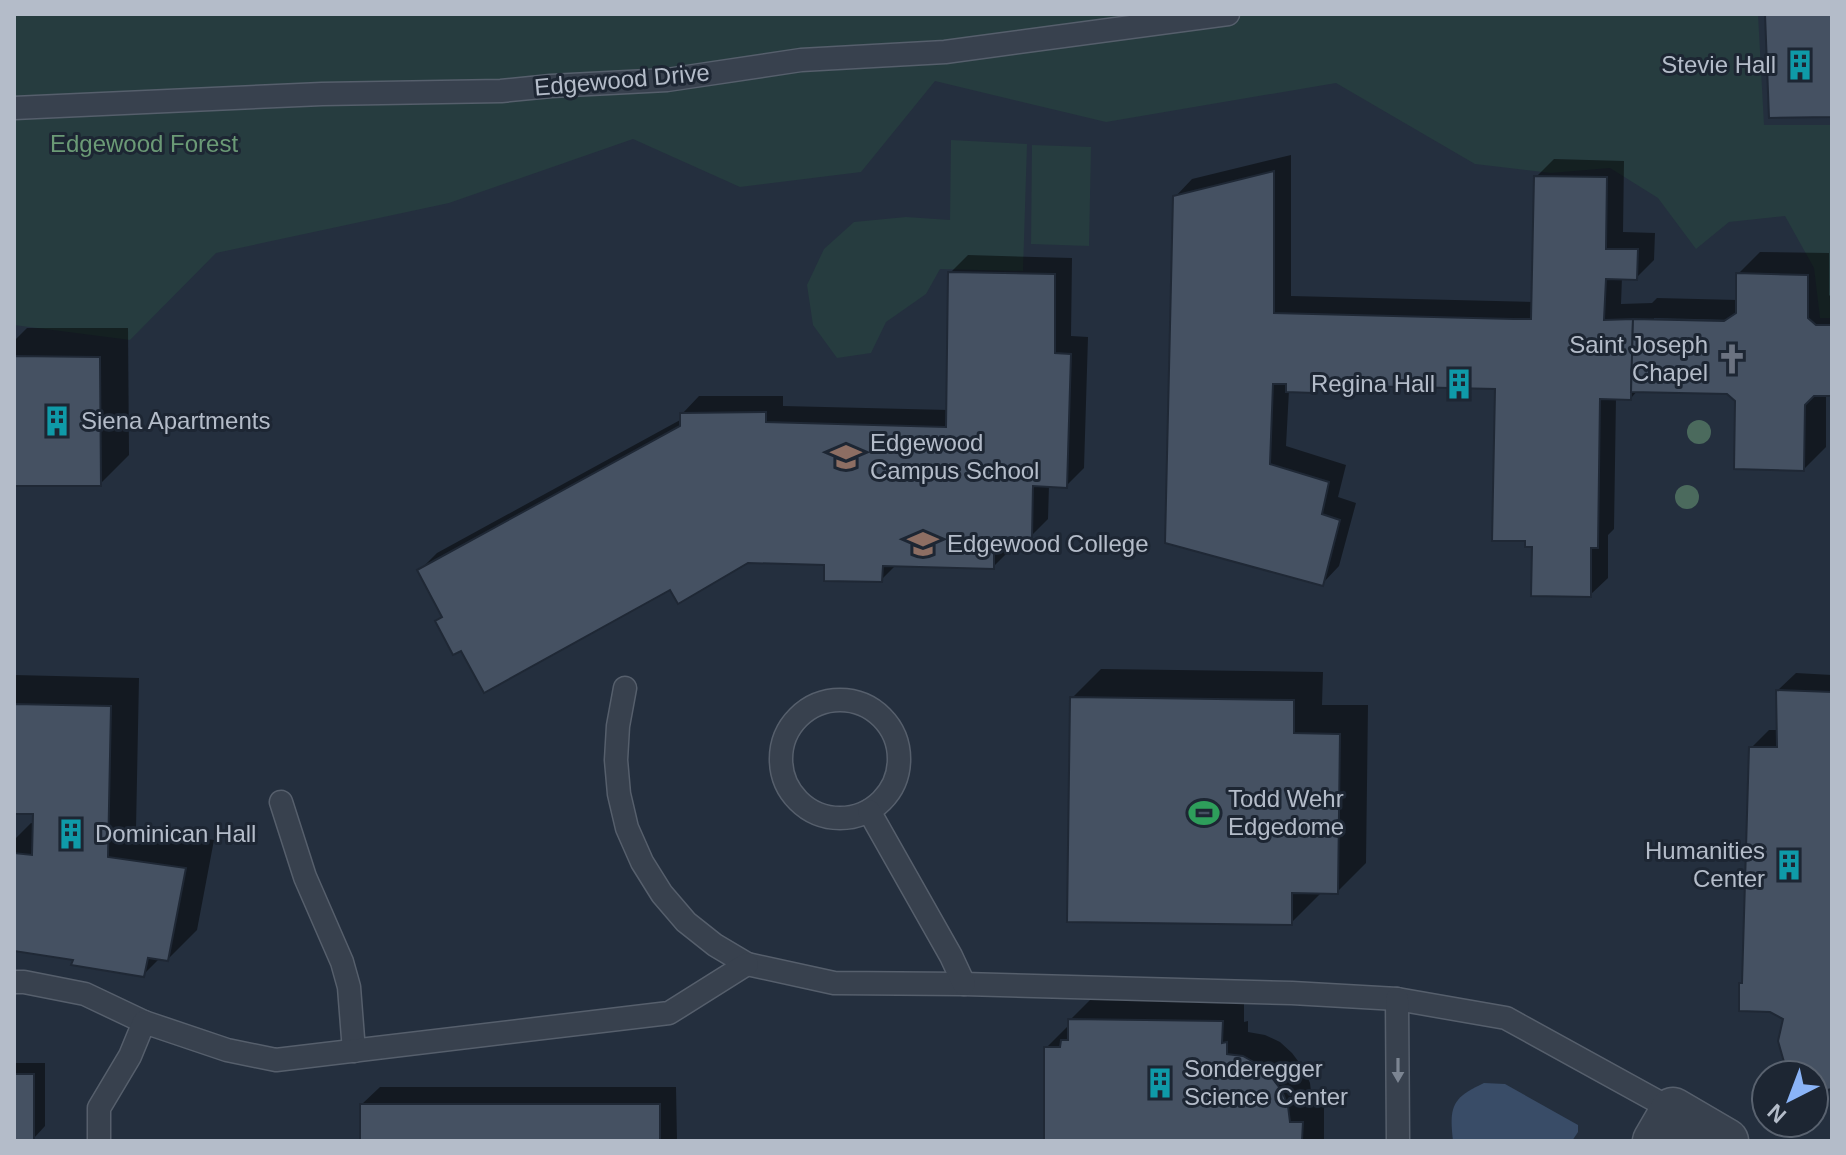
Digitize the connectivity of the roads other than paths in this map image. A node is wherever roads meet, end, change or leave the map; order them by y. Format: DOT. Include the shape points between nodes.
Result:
graph roads {
  1 [pos="1228,14"];
  2 [pos="14,108"];
  3 [pos="625,688"];
  4 [pos="281,802"];
  5 [pos="869,811"];
  6 [pos="747,964"];
  7 [pos="14,982"];
  8 [pos="964,984"];
  9 [pos="1397,999"];
  10 [pos="144,1022"];
  11 [pos="354,1051"];
  12 [pos="1664,1126"];
  13 [pos="99,1141"];
  14 [pos="1398,1141"];
  15 [pos="1726,1141"];
  1 -- 2 [label="lane, Edgewood Drive" via="945,52 801,60 667,80"];
  3 -- 6 [label="lane" via="616,760 619,794 642,862 686,922"];
  4 -- 11 [label="lane" via="305,877 342,962"];
  5 -- 5 [label="lane" via="895,783 898,746 890,728 861,704 843,700 807,710 783,741 784,781 811,811 830,818"];
  5 -- 8 [label="lane"];
  6 -- 8 [label="lane" via="834,983"];
  6 -- 11 [label="lane" via="669,1013"];
  7 -- 10 [label="lane" via="85,994"];
  8 -- 9 [label="lane"];
  9 -- 12 [label="lane" via="1506,1018"];
  9 -- 14 [label="lane, one-way"];
  10 -- 11 [label="lane" via="276,1060"];
  10 -- 13 [label="lane" via="99,1108"];
  12 -- 15 [label="street"];
}
